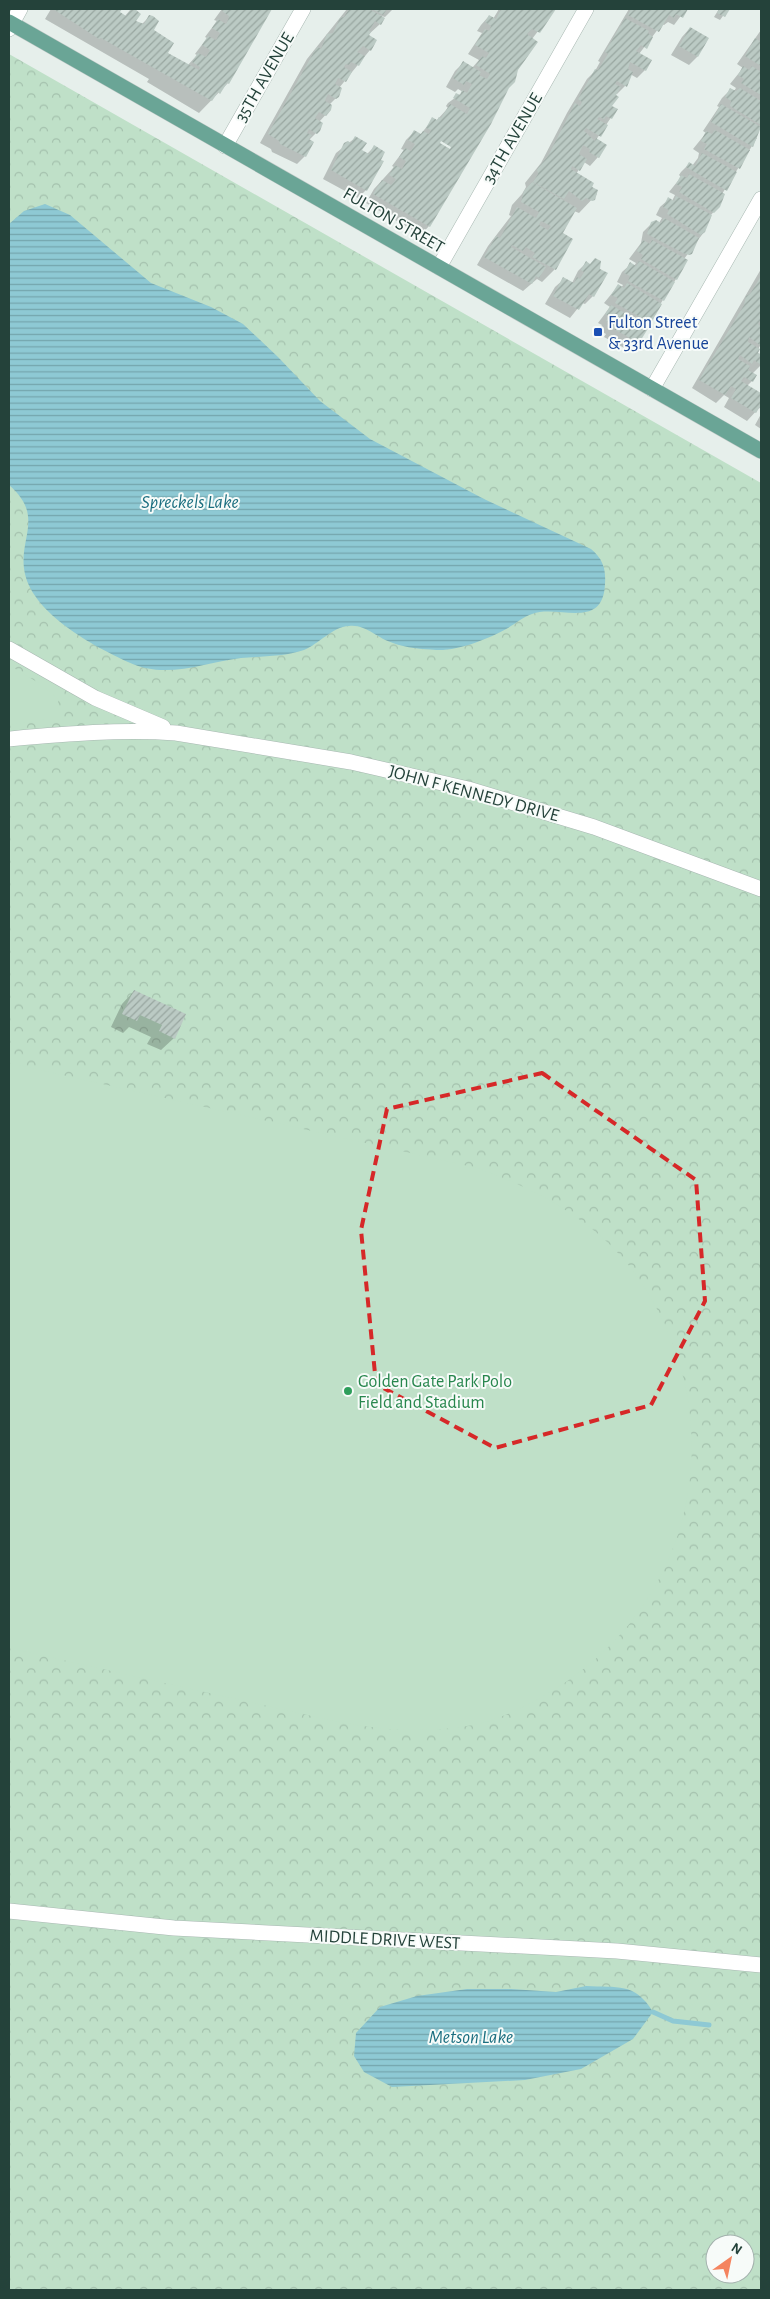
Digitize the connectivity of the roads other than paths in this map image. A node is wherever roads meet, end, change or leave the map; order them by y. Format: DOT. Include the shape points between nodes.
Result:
graph roads {
  1 [pos="20,9"];
  2 [pos="303,9"];
  3 [pos="586,9"];
  4 [pos="10,25"];
  5 [pos="225,146"];
  6 [pos="761,198"];
  7 [pos="438,267"];
  8 [pos="652,389"];
  9 [pos="761,452"];
  10 [pos="9,649"];
  11 [pos="176,732"];
  12 [pos="9,739"];
  13 [pos="761,889"];
  14 [pos="9,1911"];
  15 [pos="761,1965"];
  1 -- 4 [label="street"];
  2 -- 5 [label="street, 35TH AVENUE"];
  3 -- 7 [label="street, 34TH AVENUE"];
  4 -- 5 [label="main road, FULTON STREET"];
  5 -- 7 [label="main road, FULTON STREET"];
  6 -- 8 [label="street"];
  7 -- 8 [label="main road, FULTON STREET"];
  8 -- 9 [label="main road, FULTON STREET"];
  10 -- 11 [label="street, JOHN F KENNEDY DRIVE" via="94,698"];
  11 -- 12 [label="street, JOHN F KENNEDY DRIVE" via="92,731"];
  11 -- 13 [label="street, JOHN F KENNEDY DRIVE" via="351,762 485,793 603,830"];
  14 -- 15 [label="street, MIDDLE DRIVE WEST" via="174,1928 617,1951"];
}
